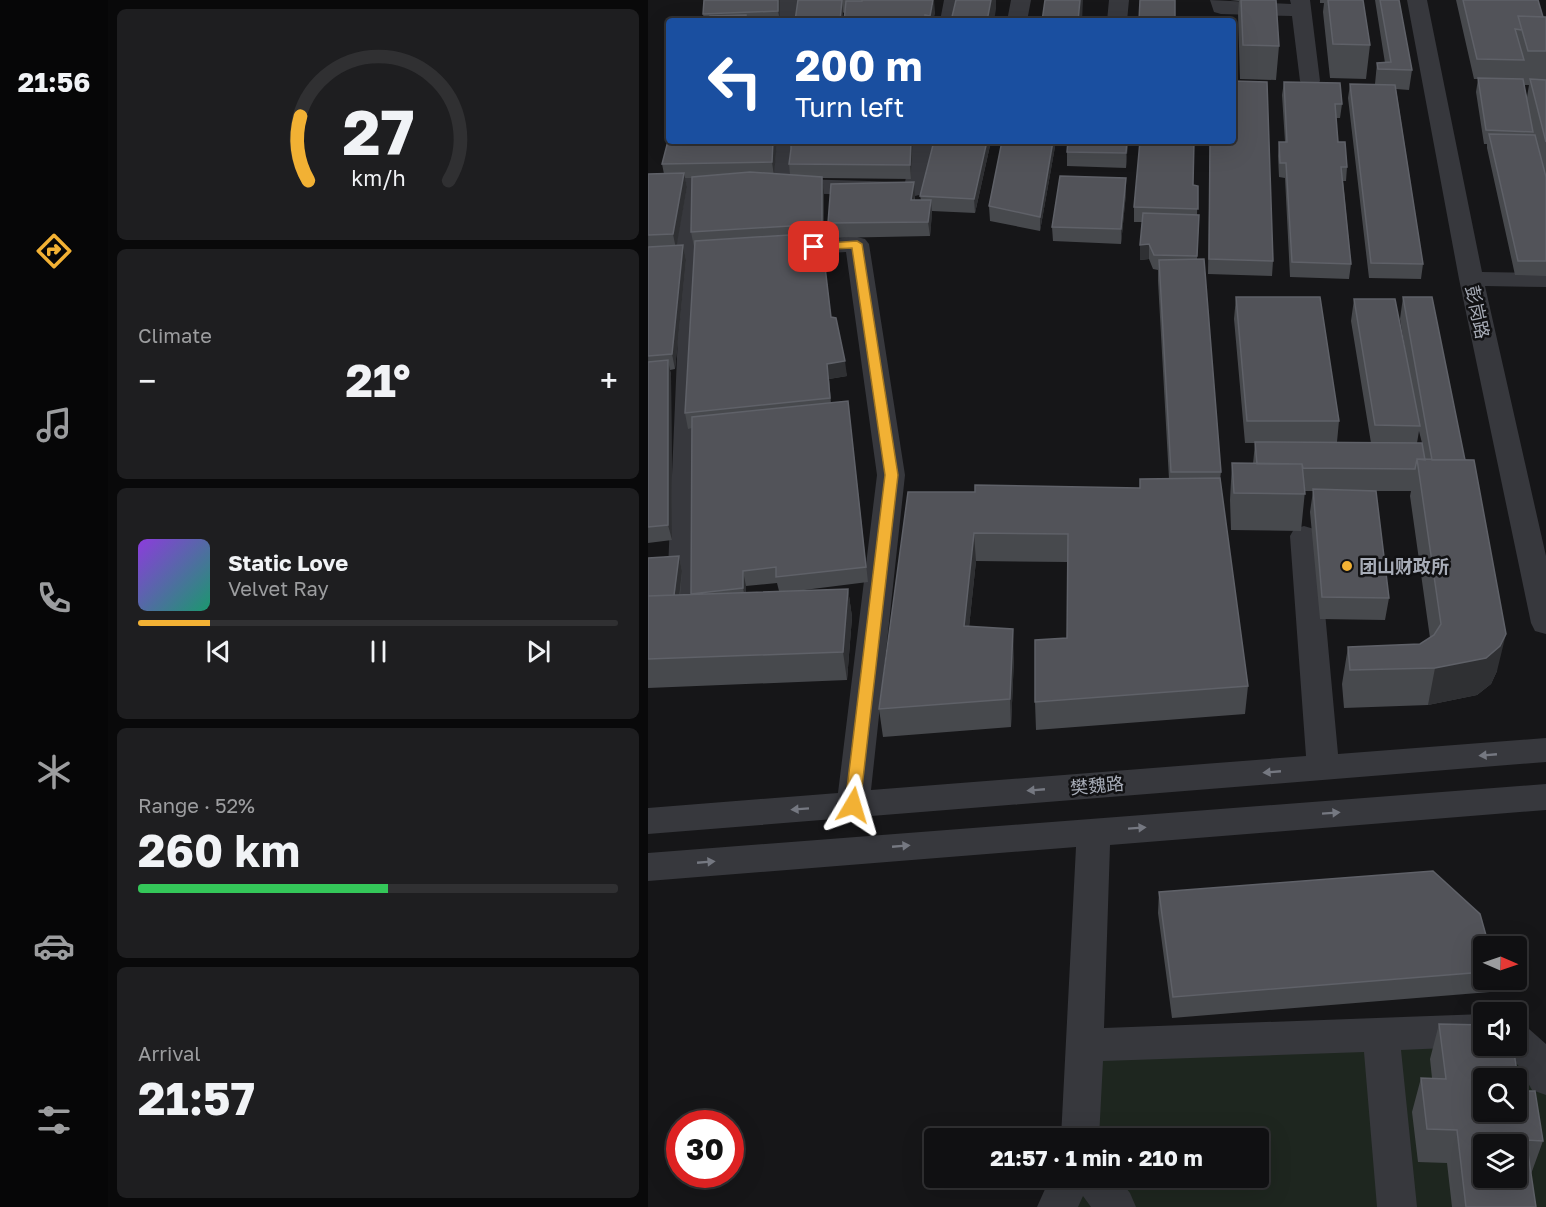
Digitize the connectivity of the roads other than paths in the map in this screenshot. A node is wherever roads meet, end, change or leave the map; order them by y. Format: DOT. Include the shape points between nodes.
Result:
graph roads {
  1 [pos="790,0"];
  2 [pos="954,0"];
  3 [pos="1021,0"];
  4 [pos="1119,0"];
  5 [pos="1208,0"];
  6 [pos="1220,0"];
  7 [pos="1418,0"];
  8 [pos="1301,5"];
  9 [pos="790,18"];
  10 [pos="951,18"];
  11 [pos="1018,18"];
  12 [pos="1117,18"];
  13 [pos="1310,81"];
  14 [pos="786,144"];
  15 [pos="924,144"];
  16 [pos="690,183"];
  17 [pos="760,185"];
  18 [pos="784,186"];
  19 [pos="687,255"];
  20 [pos="648,256"];
  21 [pos="1471,279"];
  22 [pos="1546,280"];
  23 [pos="1304,536"];
  24 [pos="681,617"];
  25 [pos="1546,623"];
  26 [pos="1546,750"];
  27 [pos="1323,768"];
  28 [pos="1546,797"];
  29 [pos="853,805"];
  30 [pos="648,821"];
  31 [pos="1094,831"];
  32 [pos="648,867"];
  33 [pos="1473,1031"];
  34 [pos="1381,1034"];
  35 [pos="1084,1045"];
  36 [pos="1527,1050"];
  37 [pos="1546,1078"];
  38 [pos="1080,1128"];
  39 [pos="1066,1188"];
  40 [pos="1101,1188"];
  41 [pos="1057,1207"];
  42 [pos="1116,1207"];
  43 [pos="1397,1207"];
  1 -- 9 [label="street"];
  2 -- 10 [label="street"];
  3 -- 11 [label="street"];
  4 -- 12 [label="street"];
  5 -- 6 [label="street"];
  6 -- 8 [label="street" via="1221,8"];
  7 -- 21 [label="street, 彭岗路"];
  8 -- 13 [label="street"];
  14 -- 18 [label="street"];
  15 -- 18 [label="street" via="915,189"];
  16 -- 19 [label="street"];
  17 -- 18 [label="street"];
  19 -- 20 [label="street"];
  19 -- 24 [label="street" via="693,260"];
  19 -- 29 [label="street" via="857,244 891,475"];
  21 -- 22 [label="street"];
  21 -- 25 [label="street, 彭岗路"];
  23 -- 27 [label="street"];
  26 -- 27 [label="street, 樊魏路, one-way"];
  27 -- 29 [label="street, 樊魏路, one-way"];
  31 -- 28 [label="street, one-way"];
  29 -- 30 [label="street, 樊魏路, one-way"];
  32 -- 31 [label="street, one-way"];
  31 -- 35 [label="street"];
  33 -- 34 [label="street"];
  34 -- 35 [label="street"];
  34 -- 43 [label="street"];
  35 -- 38 [label="street"];
  36 -- 37 [label="street"];
  39 -- 41 [label="street"];
  40 -- 42 [label="street"];
}
